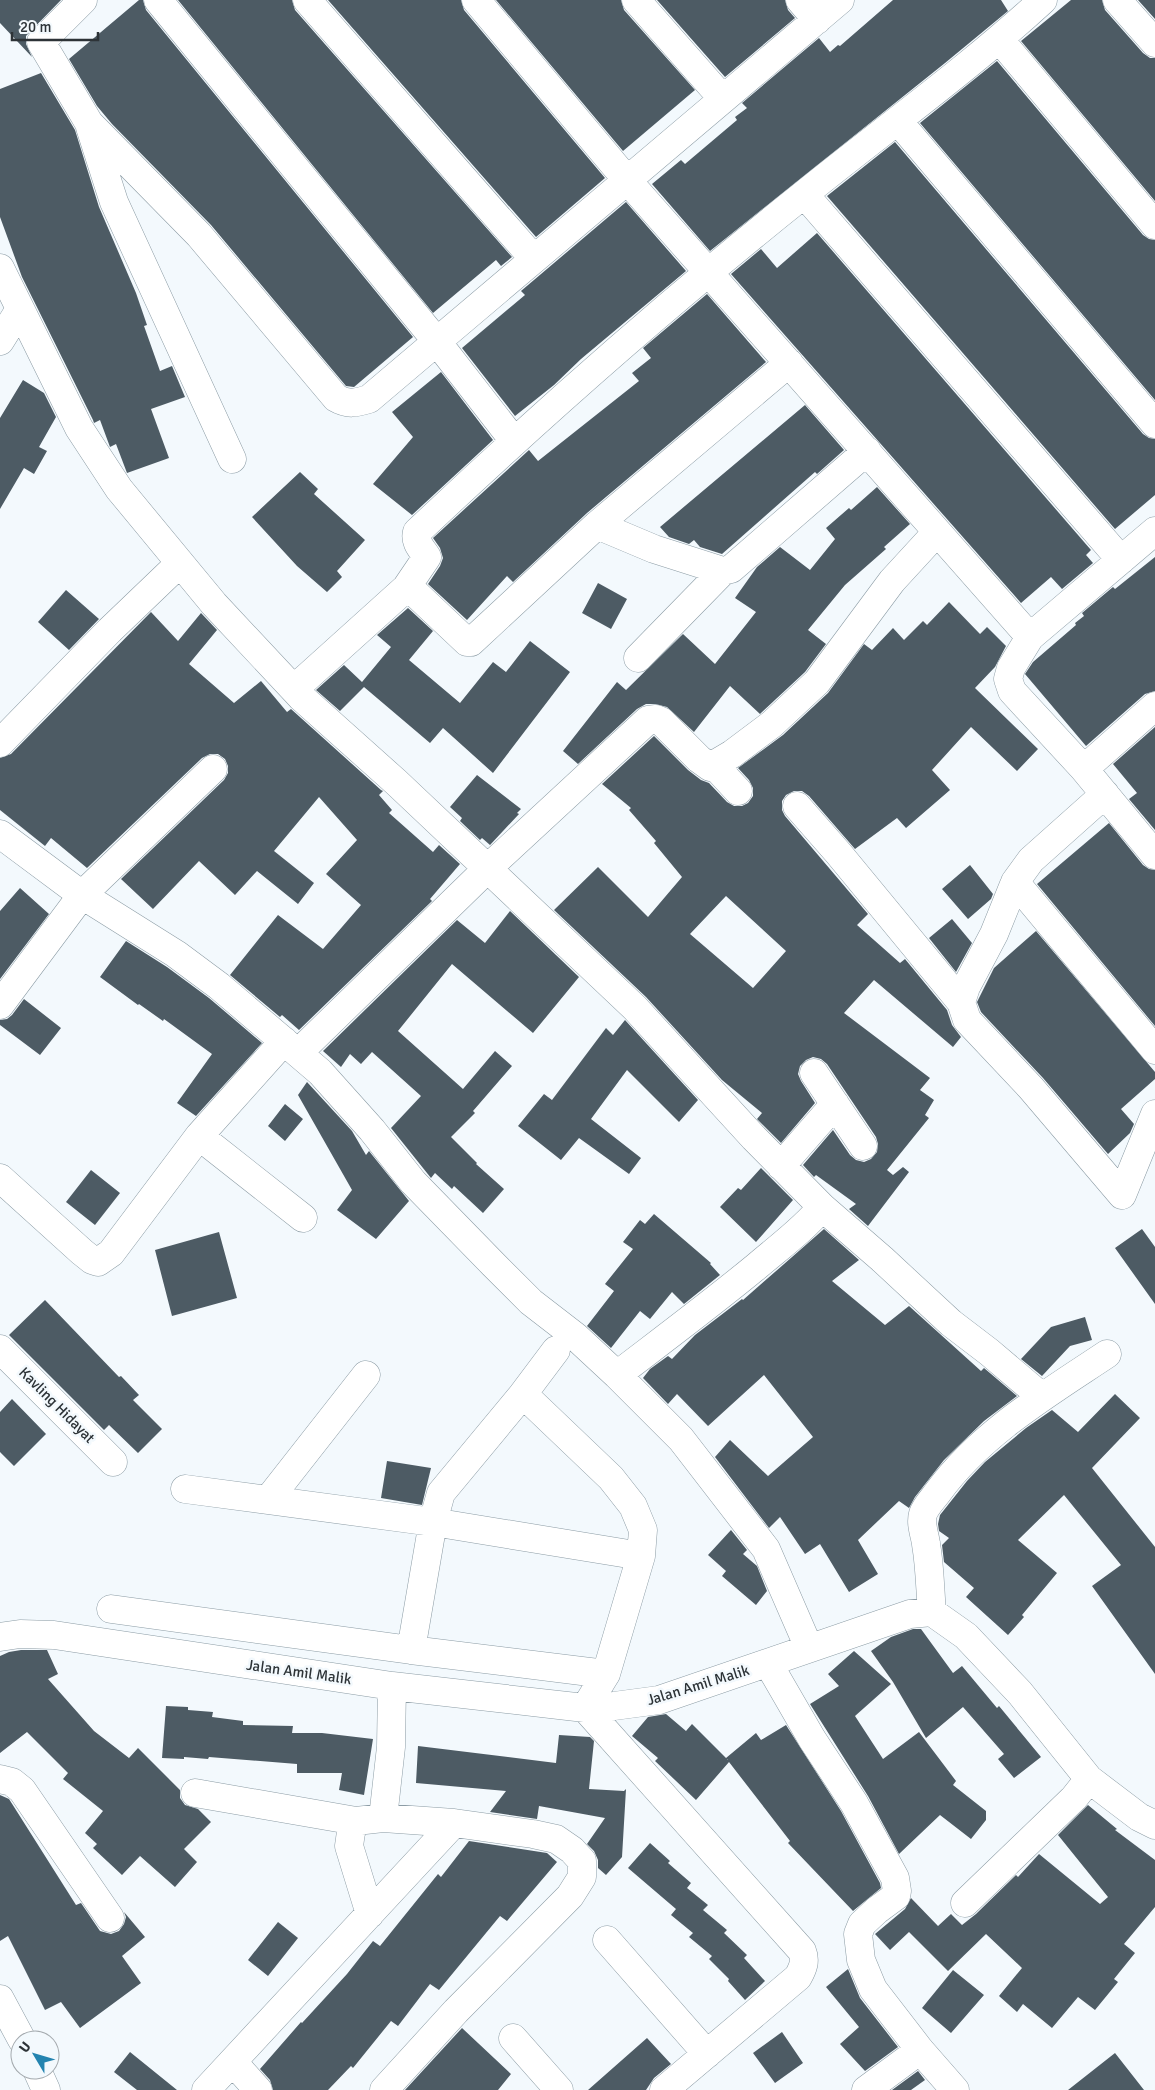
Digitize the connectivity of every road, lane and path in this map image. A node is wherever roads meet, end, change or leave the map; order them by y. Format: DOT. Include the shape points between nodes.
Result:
graph roads {
  1 [pos="83,0"];
  2 [pos="158,0"];
  3 [pos="307,0"];
  4 [pos="476,0"];
  5 [pos="636,0"];
  6 [pos="840,0"];
  7 [pos="1043,0"];
  8 [pos="1117,0"];
  9 [pos="809,10"];
  10 [pos="1000,40"];
  11 [pos="1155,43"];
  12 [pos="723,99"];
  13 [pos="898,120"];
  14 [pos="89,123"];
  15 [pos="627,180"];
  16 [pos="804,194"];
  17 [pos="1155,225"];
  18 [pos="534,259"];
  19 [pos="0,268"];
  20 [pos="708,272"];
  21 [pos="20,309"];
  22 [pos="0,341"];
  23 [pos="438,342"];
  24 [pos="789,363"];
  25 [pos="1155,424"];
  26 [pos="514,441"];
  27 [pos="867,451"];
  28 [pos="232,459"];
  29 [pos="597,525"];
  30 [pos="1155,531"];
  31 [pos="937,532"];
  32 [pos="1122,560"];
  33 [pos="180,563"];
  34 [pos="723,571"];
  35 [pos="406,588"];
  36 [pos="1030,637"];
  37 [pos="638,658"];
  38 [pos="294,689"];
  39 [pos="1155,706"];
  40 [pos="0,743"];
  41 [pos="714,765"];
  42 [pos="213,769"];
  43 [pos="1084,769"];
  44 [pos="738,791"];
  45 [pos="1105,794"];
  46 [pos="797,806"];
  47 [pos="0,834"];
  48 [pos="1155,855"];
  49 [pos="488,868"];
  50 [pos="1016,882"];
  51 [pos="82,895"];
  52 [pos="961,1002"];
  53 [pos="0,1005"];
  54 [pos="291,1047"];
  55 [pos="1155,1050"];
  56 [pos="814,1073"];
  57 [pos="835,1104"];
  58 [pos="1155,1114"];
  59 [pos="199,1136"];
  60 [pos="863,1146"];
  61 [pos="781,1166"];
  62 [pos="0,1178"];
  63 [pos="822,1207"];
  64 [pos="303,1218"];
  65 [pos="0,1349"];
  66 [pos="556,1350"];
  67 [pos="1107,1354"];
  68 [pos="366,1375"];
  69 [pos="617,1375"];
  70 [pos="523,1394"];
  71 [pos="1042,1398"];
  72 [pos="113,1462"];
  73 [pos="185,1489"];
  74 [pos="268,1500"];
  75 [pos="433,1522"];
  76 [pos="641,1556"];
  77 [pos="111,1610"];
  78 [pos="932,1612"];
  79 [pos="0,1637"];
  80 [pos="809,1648"];
  81 [pos="411,1650"];
  82 [pos="768,1663"];
  83 [pos="606,1674"];
  84 [pos="392,1686"];
  85 [pos="585,1708"];
  86 [pos="1089,1779"];
  87 [pos="0,1780"];
  88 [pos="195,1794"];
  89 [pos="383,1818"];
  90 [pos="356,1821"];
  91 [pos="454,1823"];
  92 [pos="1155,1825"];
  93 [pos="965,1903"];
  94 [pos="370,1914"];
  95 [pos="110,1918"];
  96 [pos="607,1940"];
  97 [pos="0,1999"];
  98 [pos="17,2030"];
  99 [pos="513,2038"];
  100 [pos="920,2050"];
  101 [pos="707,2054"];
  102 [pos="232,2062"];
  103 [pos="206,2090"];
  104 [pos="258,2090"];
  105 [pos="384,2090"];
  106 [pos="559,2090"];
  107 [pos="664,2090"];
  108 [pos="866,2090"];
  109 [pos="955,2090"];
  1 -- 14 [label="street" via="41,42"];
  2 -- 23 [label="street"];
  3 -- 18 [label="street"];
  4 -- 15 [label="street"];
  5 -- 12 [label="street"];
  6 -- 9 [label="street"];
  7 -- 10 [label="street"];
  8 -- 11 [label="street"];
  9 -- 12 [label="street"];
  10 -- 13 [label="street"];
  10 -- 17 [label="street"];
  12 -- 15 [label="street"];
  13 -- 16 [label="street"];
  13 -- 25 [label="street"];
  14 -- 23 [label="street" via="199,235 336,398 345,403 370,399"];
  14 -- 28 [label="street" via="114,202"];
  15 -- 18 [label="street"];
  15 -- 20 [label="street"];
  16 -- 20 [label="street"];
  16 -- 32 [label="street"];
  18 -- 23 [label="street"];
  19 -- 21 [label="street"];
  20 -- 24 [label="street"];
  20 -- 26 [label="street"];
  21 -- 22 [label="street"];
  21 -- 33 [label="street" via="79,428 119,489"];
  23 -- 26 [label="street"];
  24 -- 27 [label="street"];
  24 -- 29 [label="street"];
  26 -- 35 [label="street" via="417,532 418,543 427,557"];
  27 -- 31 [label="street"];
  27 -- 34 [label="street" via="731,570"];
  29 -- 34 [label="street" via="654,549"];
  29 -- 35 [label="street" via="471,642 467,642"];
  30 -- 32 [label="street"];
  31 -- 36 [label="street"];
  31 -- 41 [label="street" via="892,581 817,682 772,724"];
  32 -- 36 [label="street"];
  33 -- 38 [label="street"];
  33 -- 40 [label="street"];
  34 -- 37 [label="street"];
  35 -- 38 [label="street"];
  36 -- 43 [label="street" via="1011,668 1008,680 1012,691"];
  38 -- 49 [label="street"];
  39 -- 43 [label="street"];
  41 -- 44 [label="street"];
  41 -- 49 [label="street" via="710,767 699,759 661,721 648,720"];
  42 -- 51 [label="street"];
  43 -- 45 [label="street"];
  45 -- 48 [label="street"];
  45 -- 50 [label="street" via="1031,860"];
  46 -- 52 [label="street"];
  47 -- 51 [label="street"];
  49 -- 54 [label="street"];
  49 -- 61 [label="street" via="635,1008"];
  50 -- 52 [label="street"];
  50 -- 55 [label="street"];
  51 -- 53 [label="street"];
  51 -- 54 [label="street" via="176,954"];
  52 -- 58 [label="street" via="967,1020 1031,1088 1122,1195"];
  54 -- 59 [label="street"];
  54 -- 69 [label="street" via="320,1072 413,1182 492,1264 531,1302 575,1336"];
  56 -- 57 [label="street"];
  57 -- 60 [label="street"];
  57 -- 61 [label="street"];
  59 -- 62 [label="street" via="111,1253 98,1262 87,1256"];
  59 -- 64 [label="street"];
  61 -- 63 [label="street"];
  63 -- 69 [label="street" via="712,1304"];
  63 -- 71 [label="street" via="951,1323 995,1356"];
  65 -- 72 [label="street, Kavling Hidayat"];
  66 -- 70 [label="street"];
  67 -- 71 [label="street"];
  68 -- 74 [label="street"];
  69 -- 80 [label="street" via="681,1439 766,1549"];
  70 -- 75 [label="street" via="441,1493"];
  70 -- 76 [label="street" via="610,1478 633,1506 643,1530"];
  71 -- 78 [label="street" via="984,1442 948,1478 923,1515"];
  73 -- 74 [label="street"];
  74 -- 75 [label="street"];
  75 -- 76 [label="street"];
  75 -- 81 [label="street"];
  76 -- 83 [label="street"];
  77 -- 81 [label="street"];
  78 -- 80 [label="street, Jalan Amil Malik" via="910,1614"];
  78 -- 86 [label="street" via="966,1636 998,1668"];
  79 -- 84 [label="street, Jalan Amil Malik" via="54,1635"];
  80 -- 82 [label="street, Jalan Amil Malik"];
  81 -- 83 [label="street"];
  82 -- 85 [label="street, Jalan Amil Malik" via="659,1700"];
  82 -- 100 [label="street" via="854,1803 895,1878 896,1896 862,1924 858,1934 860,1960 873,1989"];
  83 -- 85 [label="street"];
  84 -- 85 [label="street, Jalan Amil Malik"];
  84 -- 89 [label="street" via="391,1747"];
  85 -- 101 [label="street" via="805,1958 798,1977"];
  86 -- 92 [label="street" via="1139,1817"];
  86 -- 93 [label="street" via="1074,1798"];
  87 -- 95 [label="street" via="12,1782 22,1790"];
  88 -- 90 [label="street"];
  89 -- 90 [label="street"];
  89 -- 91 [label="street"];
  90 -- 94 [label="street" via="349,1846"];
  91 -- 94 [label="street"];
  91 -- 105 [label="street" via="556,1839 582,1861 582,1877 570,1896 456,2011"];
  94 -- 102 [label="street"];
  96 -- 101 [label="street"];
  97 -- 98 [label="street"];
  99 -- 106 [label="street"];
  100 -- 108 [label="street"];
  100 -- 109 [label="street"];
  101 -- 107 [label="street"];
  102 -- 103 [label="street"];
  102 -- 104 [label="street"];
}
